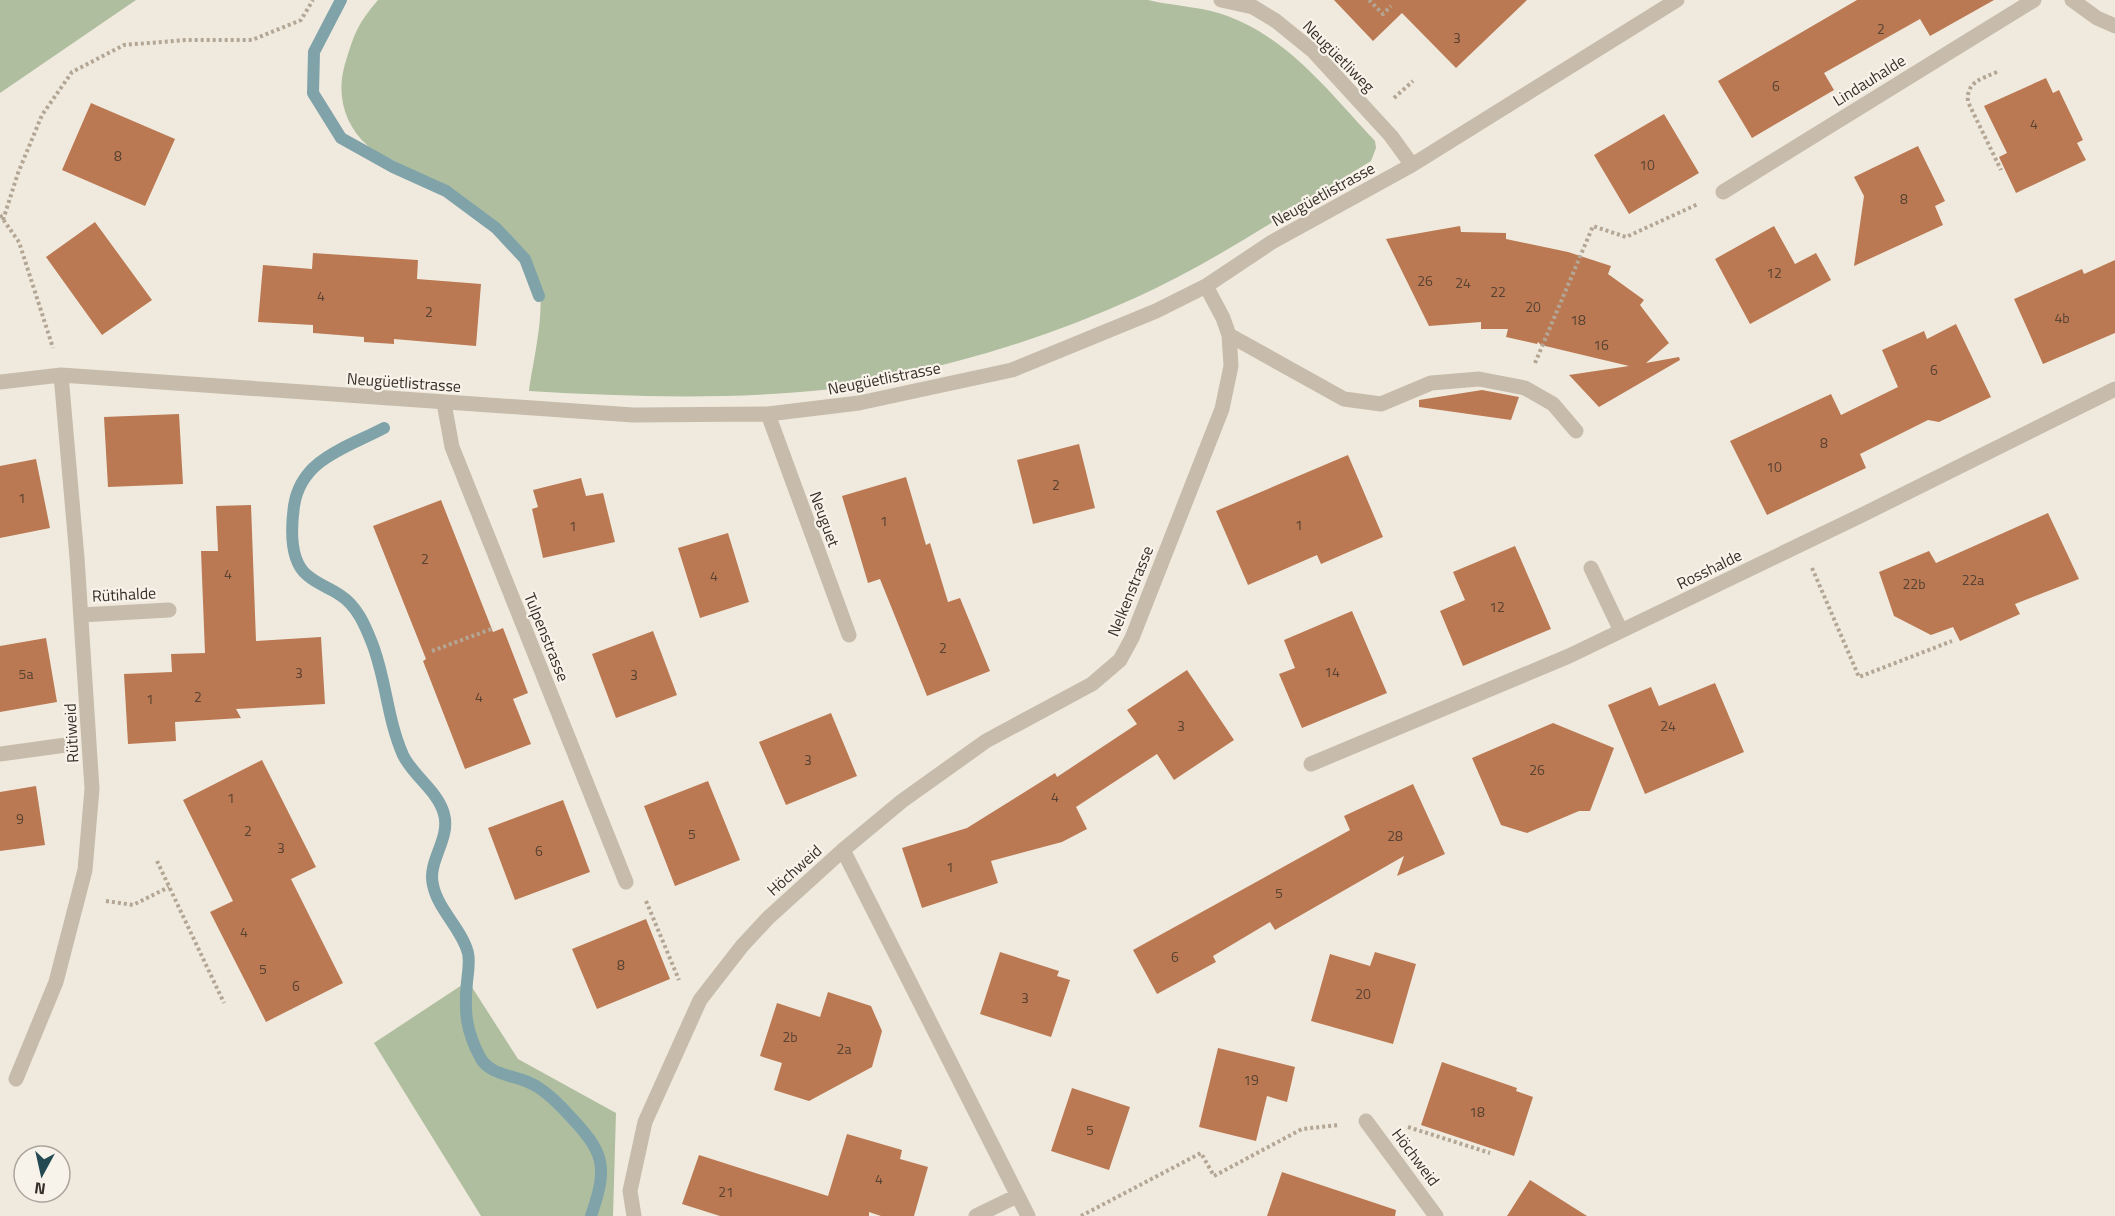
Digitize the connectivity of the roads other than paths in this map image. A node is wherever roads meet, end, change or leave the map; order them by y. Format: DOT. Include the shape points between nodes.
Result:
graph roads {
  1 [pos="1221,0"];
  2 [pos="1677,0"];
  3 [pos="2034,0"];
  4 [pos="2072,0"];
  5 [pos="2115,26"];
  6 [pos="1412,165"];
  7 [pos="1723,192"];
  8 [pos="1206,286"];
  9 [pos="1229,336"];
  10 [pos="61,375"];
  11 [pos="0,382"];
  12 [pos="2115,389"];
  13 [pos="444,403"];
  14 [pos="768,414"];
  15 [pos="1576,431"];
  16 [pos="1592,568"];
  17 [pos="169,610"];
  18 [pos="81,615"];
  19 [pos="1621,631"];
  20 [pos="849,635"];
  21 [pos="66,745"];
  22 [pos="0,754"];
  23 [pos="1311,764"];
  24 [pos="843,850"];
  25 [pos="626,882"];
  26 [pos="16,1079"];
  27 [pos="1366,1121"];
  28 [pos="1017,1196"];
  29 [pos="634,1216"];
  30 [pos="976,1216"];
  31 [pos="1028,1216"];
  32 [pos="1436,1216"];
  1 -- 6 [label="street, Neugüetliweg" via="1253,7 1313,51"];
  2 -- 6 [label="street, Neugüetlistrasse"];
  3 -- 7 [label="street, Lindauhalde"];
  4 -- 5 [label="street"];
  6 -- 8 [label="street, Neugüetlistrasse" via="1272,242"];
  8 -- 9 [label="street, Nelkenstrasse"];
  8 -- 14 [label="street, Neugüetlistrasse" via="1156,311 1012,370 859,403"];
  9 -- 15 [label="street" via="1344,399 1381,404 1431,383 1479,379 1525,388 1553,404"];
  9 -- 24 [label="street, Nelkenstrasse" via="1231,366 1222,409 1120,660 1092,684 986,741 902,801"];
  10 -- 11 [label="street, Neugüetlistrasse"];
  10 -- 13 [label="street, Neugüetlistrasse"];
  10 -- 18 [label="street, Rütiweid"];
  12 -- 19 [label="street, Rosshalde"];
  13 -- 14 [label="street, Neugüetlistrasse" via="633,416"];
  13 -- 25 [label="street, Tulpenstrasse" via="452,447"];
  14 -- 20 [label="street, Neuguet"];
  16 -- 19 [label="street"];
  17 -- 18 [label="street, Rütihalde"];
  18 -- 26 [label="street, Rütiweid" via="92,789 85,870 56,982"];
  19 -- 23 [label="street, Rosshalde"];
  21 -- 22 [label="street"];
  24 -- 28 [label="street, Höchweid"];
  24 -- 29 [label="street, Höchweid" via="768,918 700,1000 645,1122 630,1191"];
  27 -- 32 [label="street, Höchweid"];
  28 -- 30 [label="street"];
  28 -- 31 [label="street, Höchweid"];
}
